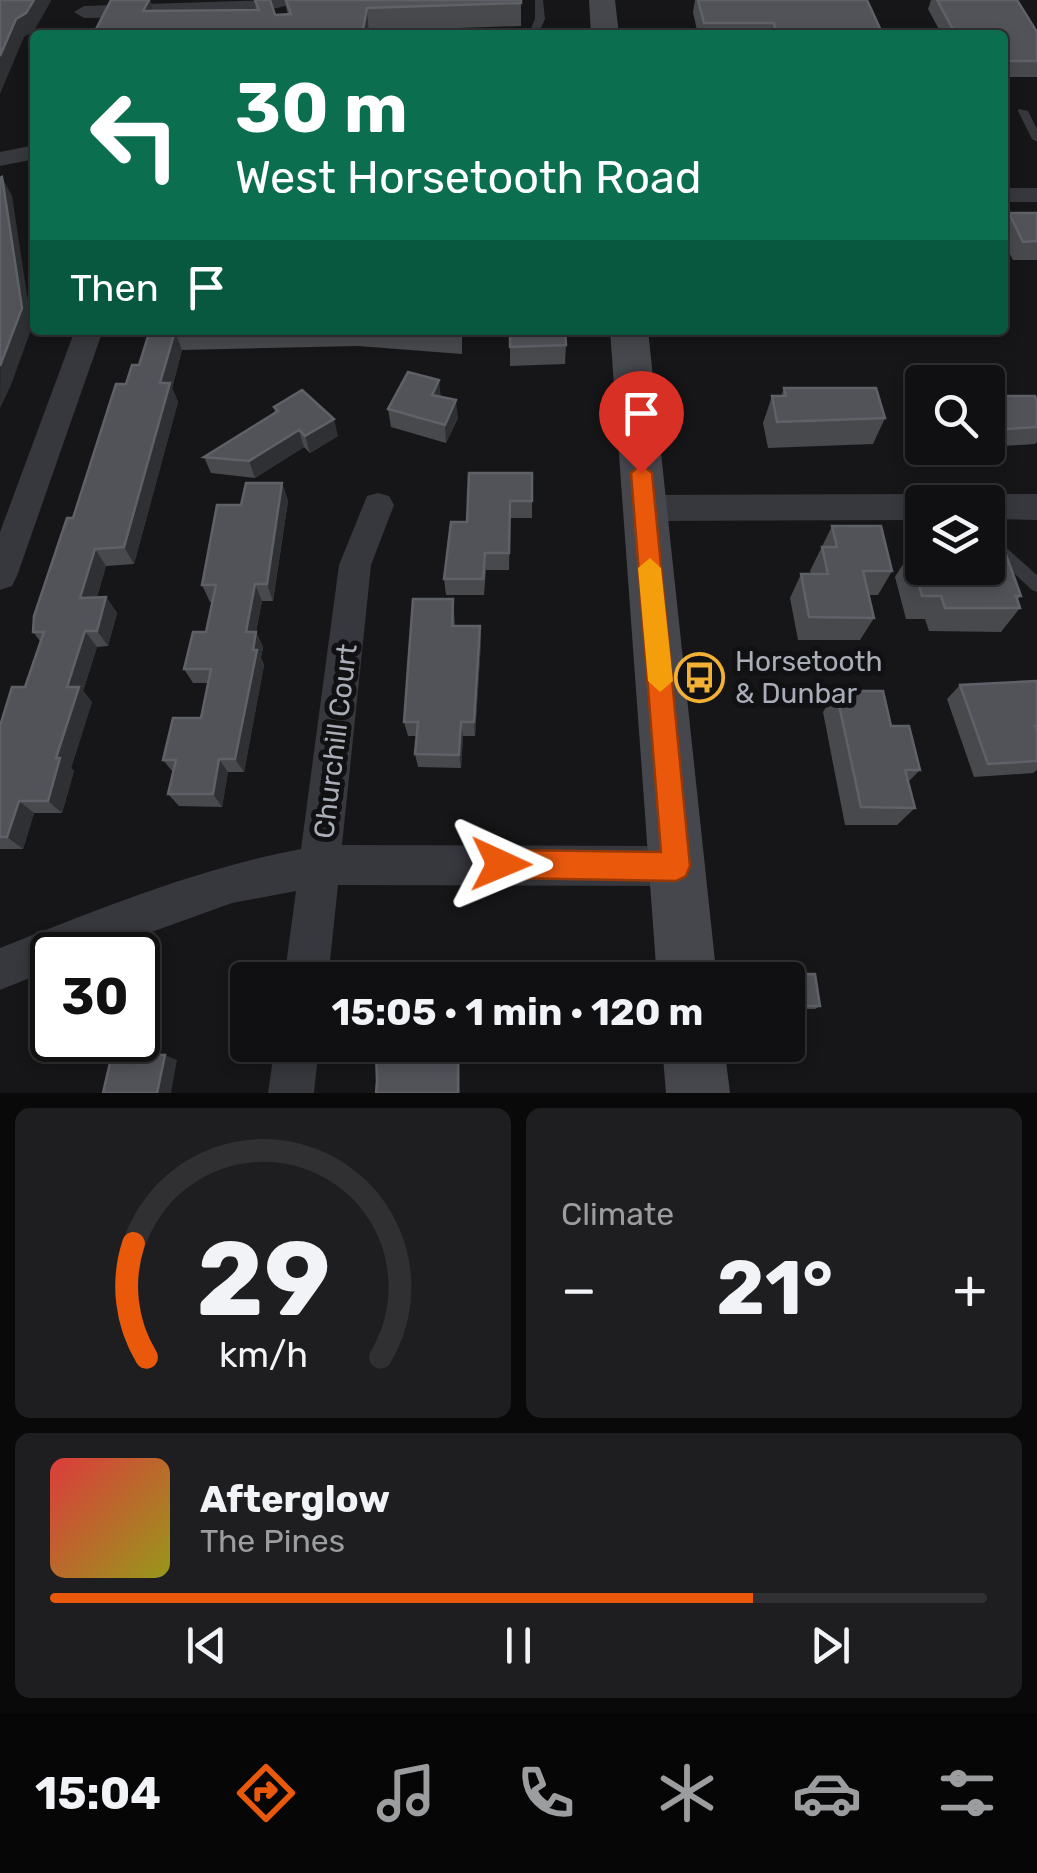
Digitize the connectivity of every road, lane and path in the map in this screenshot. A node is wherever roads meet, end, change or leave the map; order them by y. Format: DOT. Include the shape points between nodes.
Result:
graph roads {
  1 [pos="300,0"];
  2 [pos="538,0"];
  3 [pos="602,0"];
  4 [pos="242,5"];
  5 [pos="88,6"];
  6 [pos="75,30"];
  7 [pos="535,30"];
  8 [pos="604,30"];
  9 [pos="1024,110"];
  10 [pos="1037,139"];
  11 [pos="30,153"];
  12 [pos="0,160"];
  13 [pos="1008,195"];
  14 [pos="1037,195"];
  15 [pos="87,335"];
  16 [pos="628,335"];
  17 [pos="378,505"];
  18 [pos="1037,507"];
  19 [pos="644,508"];
  20 [pos="905,508"];
  21 [pos="1005,508"];
  22 [pos="1005,556"];
  23 [pos="0,576"];
  24 [pos="1037,585"];
  25 [pos="320,866"];
  26 [pos="676,866"];
  27 [pos="308,962"];
  28 [pos="685,962"];
  29 [pos="0,969"];
  30 [pos="295,1062"];
  31 [pos="695,1062"];
  32 [pos="291,1093"];
  33 [pos="698,1093"];
  1 -- 4 [label="street" via="277,9"];
  2 -- 7 [label="lane"];
  3 -- 8 [label="main road"];
  4 -- 5 [label="street"];
  5 -- 6 [label="street"];
  9 -- 10 [label="lane"];
  11 -- 12 [label="street"];
  13 -- 14 [label="street"];
  15 -- 23 [label="street"];
  16 -- 19 [label="main road"];
  17 -- 25 [label="street, Churchill Court" via="355,565"];
  18 -- 21 [label="street"];
  19 -- 20 [label="street"];
  19 -- 26 [label="main road"];
  22 -- 24 [label="lane"];
  25 -- 26 [label="street"];
  25 -- 27 [label="street, Churchill Court"];
  25 -- 29 [label="street" via="232,883 154,908"];
  26 -- 28 [label="main road"];
  30 -- 32 [label="street"];
  31 -- 33 [label="main road"];
}
